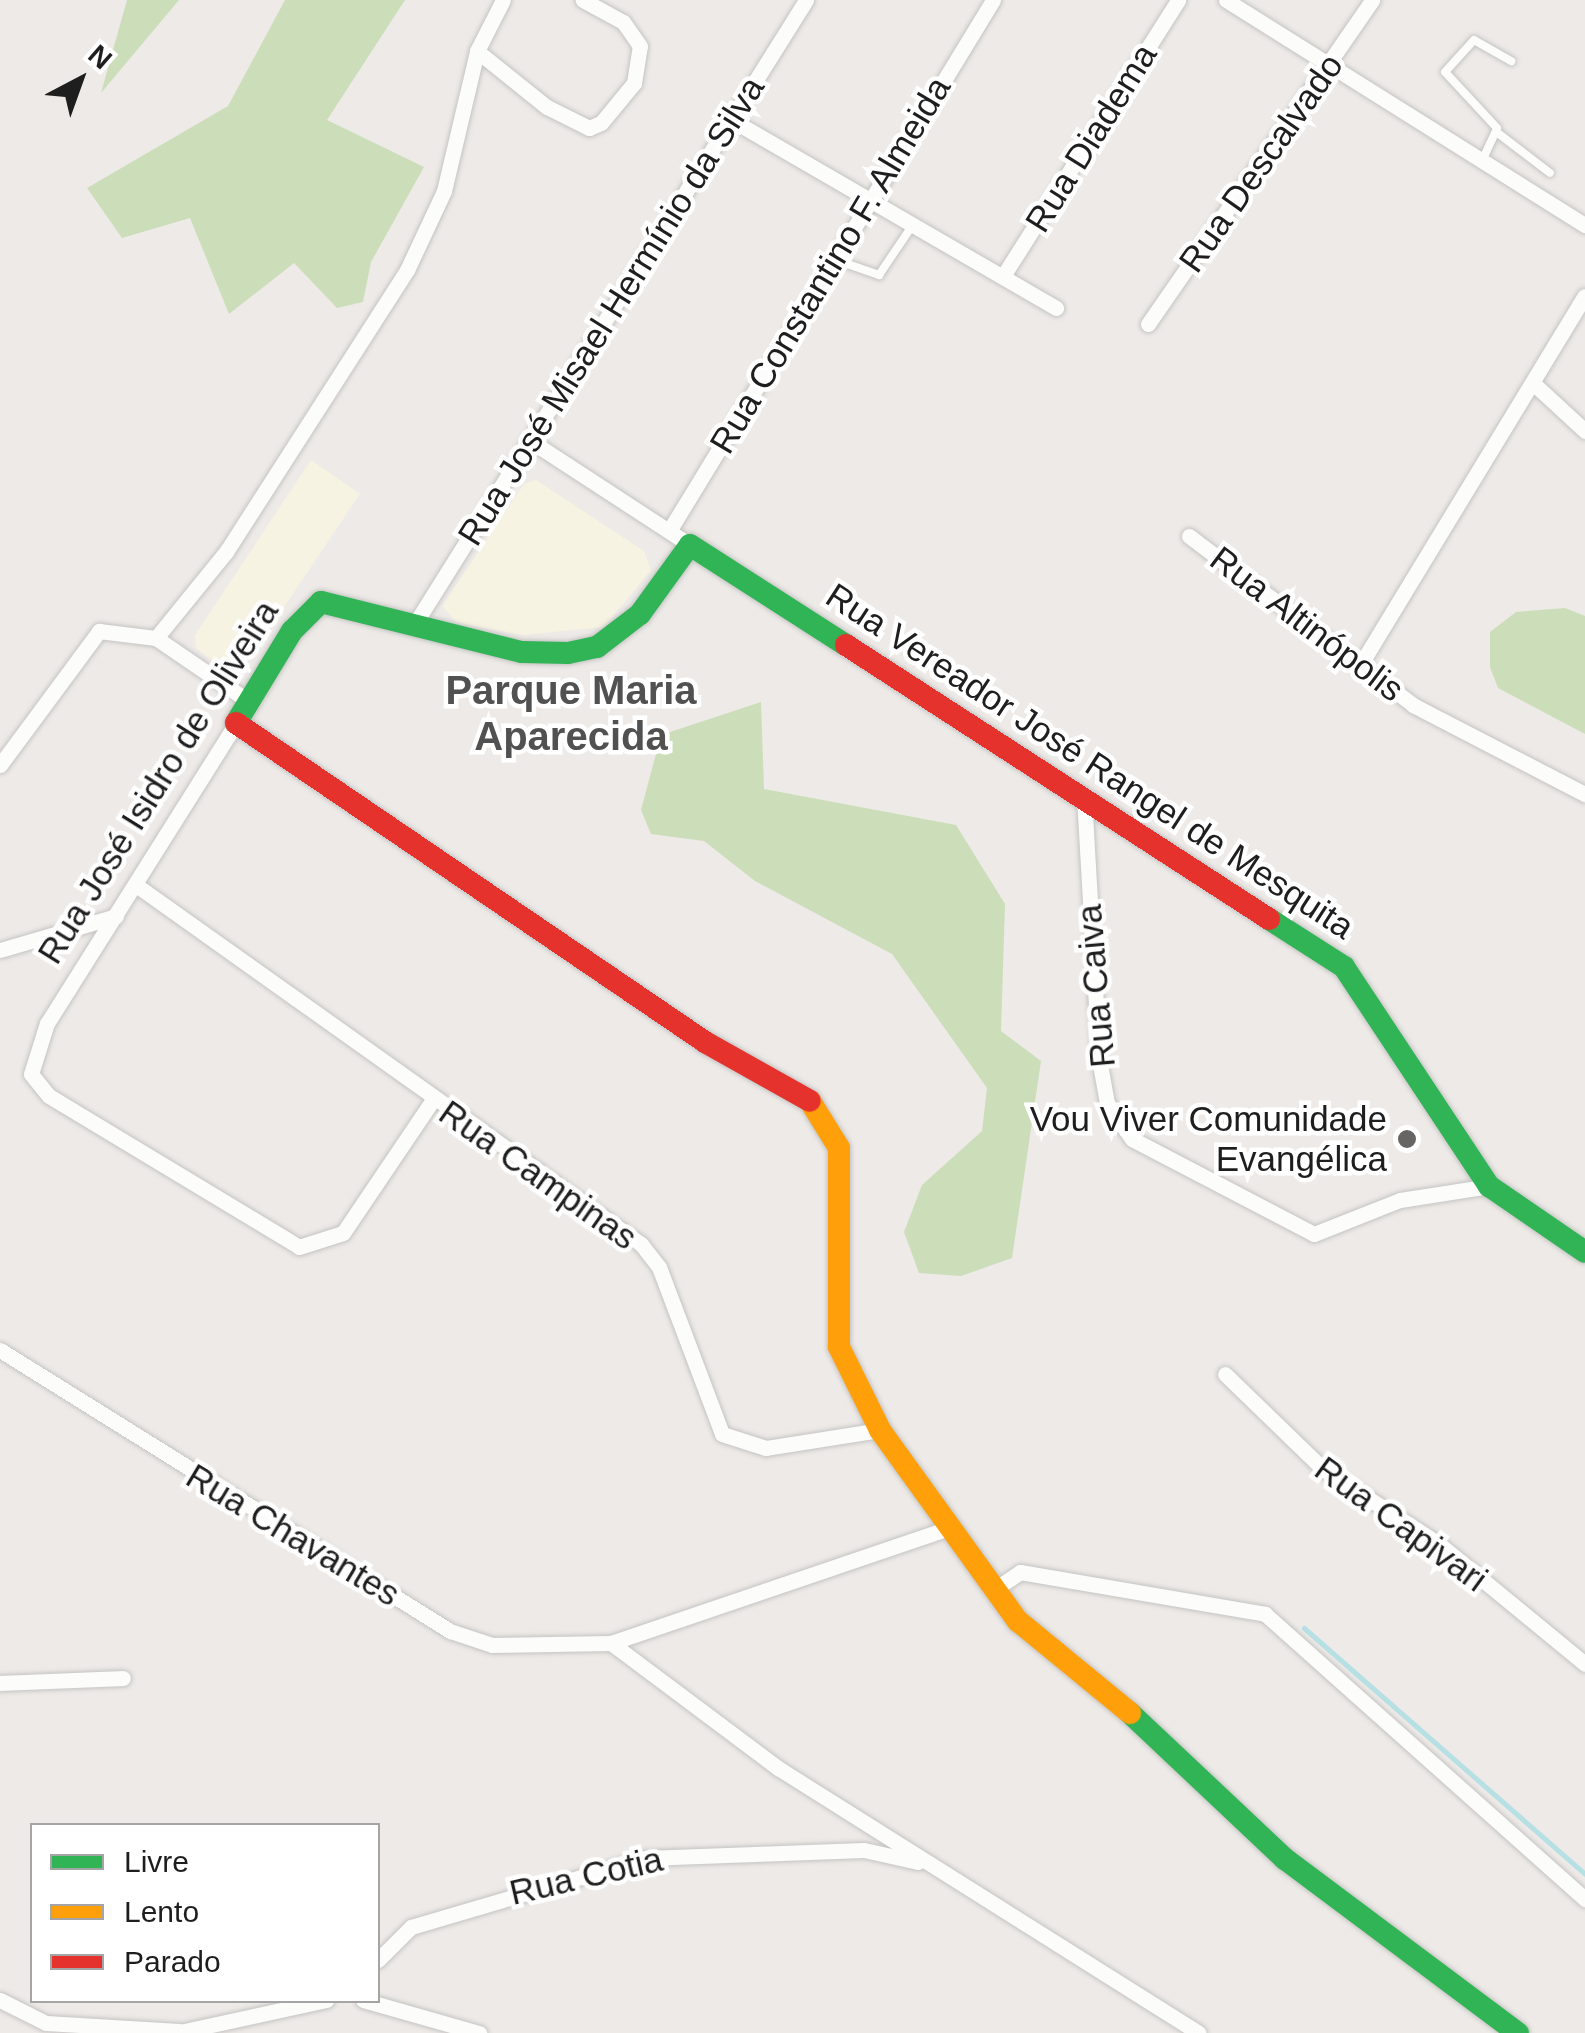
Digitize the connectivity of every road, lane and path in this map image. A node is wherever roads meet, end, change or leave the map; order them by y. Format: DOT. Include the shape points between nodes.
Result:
graph roads {
  1 [pos="503,0"];
  2 [pos="584,0"];
  3 [pos="806,0"];
  4 [pos="993,0"];
  5 [pos="1178,0"];
  6 [pos="1226,0"];
  7 [pos="1372,0"];
  8 [pos="477,51"];
  9 [pos="1511,61"];
  10 [pos="1330,67"];
  11 [pos="730,120"];
  12 [pos="1499,134"];
  13 [pos="1481,164"];
  14 [pos="1550,173"];
  15 [pos="868,199"];
  16 [pos="913,224"];
  17 [pos="1585,225"];
  18 [pos="832,258"];
  19 [pos="1003,276"];
  20 [pos="1585,296"];
  21 [pos="1056,308"];
  22 [pos="1148,324"];
  23 [pos="1533,383"];
  24 [pos="1585,431"];
  25 [pos="529,440"];
  26 [pos="669,530"];
  27 [pos="1189,536"];
  28 [pos="690,544"];
  29 [pos="416,622"];
  30 [pos="156,638"];
  31 [pos="1359,667"];
  32 [pos="248,701"];
  33 [pos="234,728"];
  34 [pos="0,765"];
  35 [pos="1585,794"];
  36 [pos="1084,798"];
  37 [pos="136,885"];
  38 [pos="116,916"];
  39 [pos="0,950"];
  40 [pos="432,1101"];
  41 [pos="1489,1186"];
  42 [pos="1585,1252"];
  43 [pos="0,1350"];
  44 [pos="1225,1374"];
  45 [pos="880,1430"];
  46 [pos="945,1530"];
  47 [pos="992,1591"];
  48 [pos="611,1643"];
  49 [pos="1585,1664"];
  50 [pos="123,1678"];
  51 [pos="0,1683"];
  52 [pos="932,1865"];
  53 [pos="1585,1899"];
  54 [pos="380,1958"];
  55 [pos="0,2000"];
  56 [pos="312,2003"];
  57 [pos="373,2003"];
  58 [pos="177,2032"];
  59 [pos="479,2033"];
  60 [pos="1198,2033"];
  61 [pos="1518,2033"];
  1 -- 8 [label="street"];
  2 -- 8 [label="street" via="623,22 640,46 634,83 601,123 589,128 546,108"];
  3 -- 11 [label="street, Rua José Misael Hermínio da Silva"];
  4 -- 15 [label="street, Rua Constantino F. Almeida"];
  5 -- 19 [label="street, Rua Diadema"];
  6 -- 10 [label="street"];
  7 -- 10 [label="street, Rua Descalvado"];
  8 -- 30 [label="street" via="444,192 407,270 226,552"];
  9 -- 12 [label="lane" via="1474,40 1445,72"];
  10 -- 13 [label="street"];
  10 -- 22 [label="street, Rua Descalvado"];
  11 -- 15 [label="street"];
  11 -- 25 [label="street, Rua José Misael Hermínio da Silva"];
  12 -- 13 [label="lane"];
  12 -- 14 [label="lane"];
  13 -- 17 [label="street"];
  15 -- 16 [label="street"];
  15 -- 18 [label="street, Rua Constantino F. Almeida"];
  16 -- 18 [label="lane" via="879,275"];
  16 -- 19 [label="street"];
  18 -- 26 [label="street, Rua Constantino F. Almeida"];
  19 -- 21 [label="street"];
  20 -- 23 [label="street"];
  23 -- 24 [label="street"];
  23 -- 31 [label="street"];
  25 -- 26 [label="street, Rua Vereador José Rangel de Mesquita"];
  25 -- 29 [label="street, Rua José Misael Hermínio da Silva"];
  26 -- 28 [label="street, Rua Vereador José Rangel de Mesquita"];
  27 -- 31 [label="street, Rua Altinópolis"];
  28 -- 29 [label="street, Rua José Isidro de Oliveira" via="640,614 597,647 522,652"];
  28 -- 36 [label="street, Rua Vereador José Rangel de Mesquita"];
  29 -- 32 [label="street, Rua José Isidro de Oliveira" via="321,602"];
  30 -- 32 [label="street"];
  30 -- 34 [label="street" via="99,631 85,640"];
  31 -- 35 [label="street, Rua Altinópolis"];
  32 -- 33 [label="street, Rua José Isidro de Oliveira"];
  33 -- 37 [label="street, Rua José Isidro de Oliveira"];
  33 -- 45 [label="street" via="705,1042 794,1084 829,1120 843,1195 839,1347"];
  36 -- 41 [label="street, Rua Vereador José Rangel de Mesquita" via="1344,967"];
  36 -- 41 [label="street, Rua Caiva" via="1099,1059 1107,1103 1132,1139 1314,1234 1400,1200"];
  37 -- 38 [label="street, Rua José Isidro de Oliveira"];
  37 -- 40 [label="street, Rua Campinas"];
  38 -- 39 [label="street"];
  38 -- 40 [label="street, Rua José Isidro de Oliveira" via="46,1022 31,1074 50,1096 284,1240 316,1247 343,1232"];
  40 -- 45 [label="street, Rua Campinas" via="652,1256 722,1434 780,1448"];
  41 -- 42 [label="street, Rua Vereador José Rangel de Mesquita"];
  43 -- 48 [label="street, Rua Chavantes" via="450,1631 512,1646"];
  44 -- 49 [label="street, Rua Capivari" via="1324,1469 1439,1544"];
  45 -- 46 [label="street"];
  46 -- 47 [label="street"];
  46 -- 48 [label="street, Rua Chavantes"];
  47 -- 53 [label="street" via="1020,1572 1264,1614"];
  47 -- 61 [label="street" via="1286,1859"];
  48 -- 52 [label="street" via="778,1768"];
  50 -- 51 [label="street"];
  52 -- 54 [label="street, Rua Cotia" via="864,1850 645,1858 411,1927"];
  52 -- 60 [label="street"];
  55 -- 58 [label="street" via="46,2024"];
  56 -- 58 [label="street"];
  57 -- 59 [label="street"];
}
